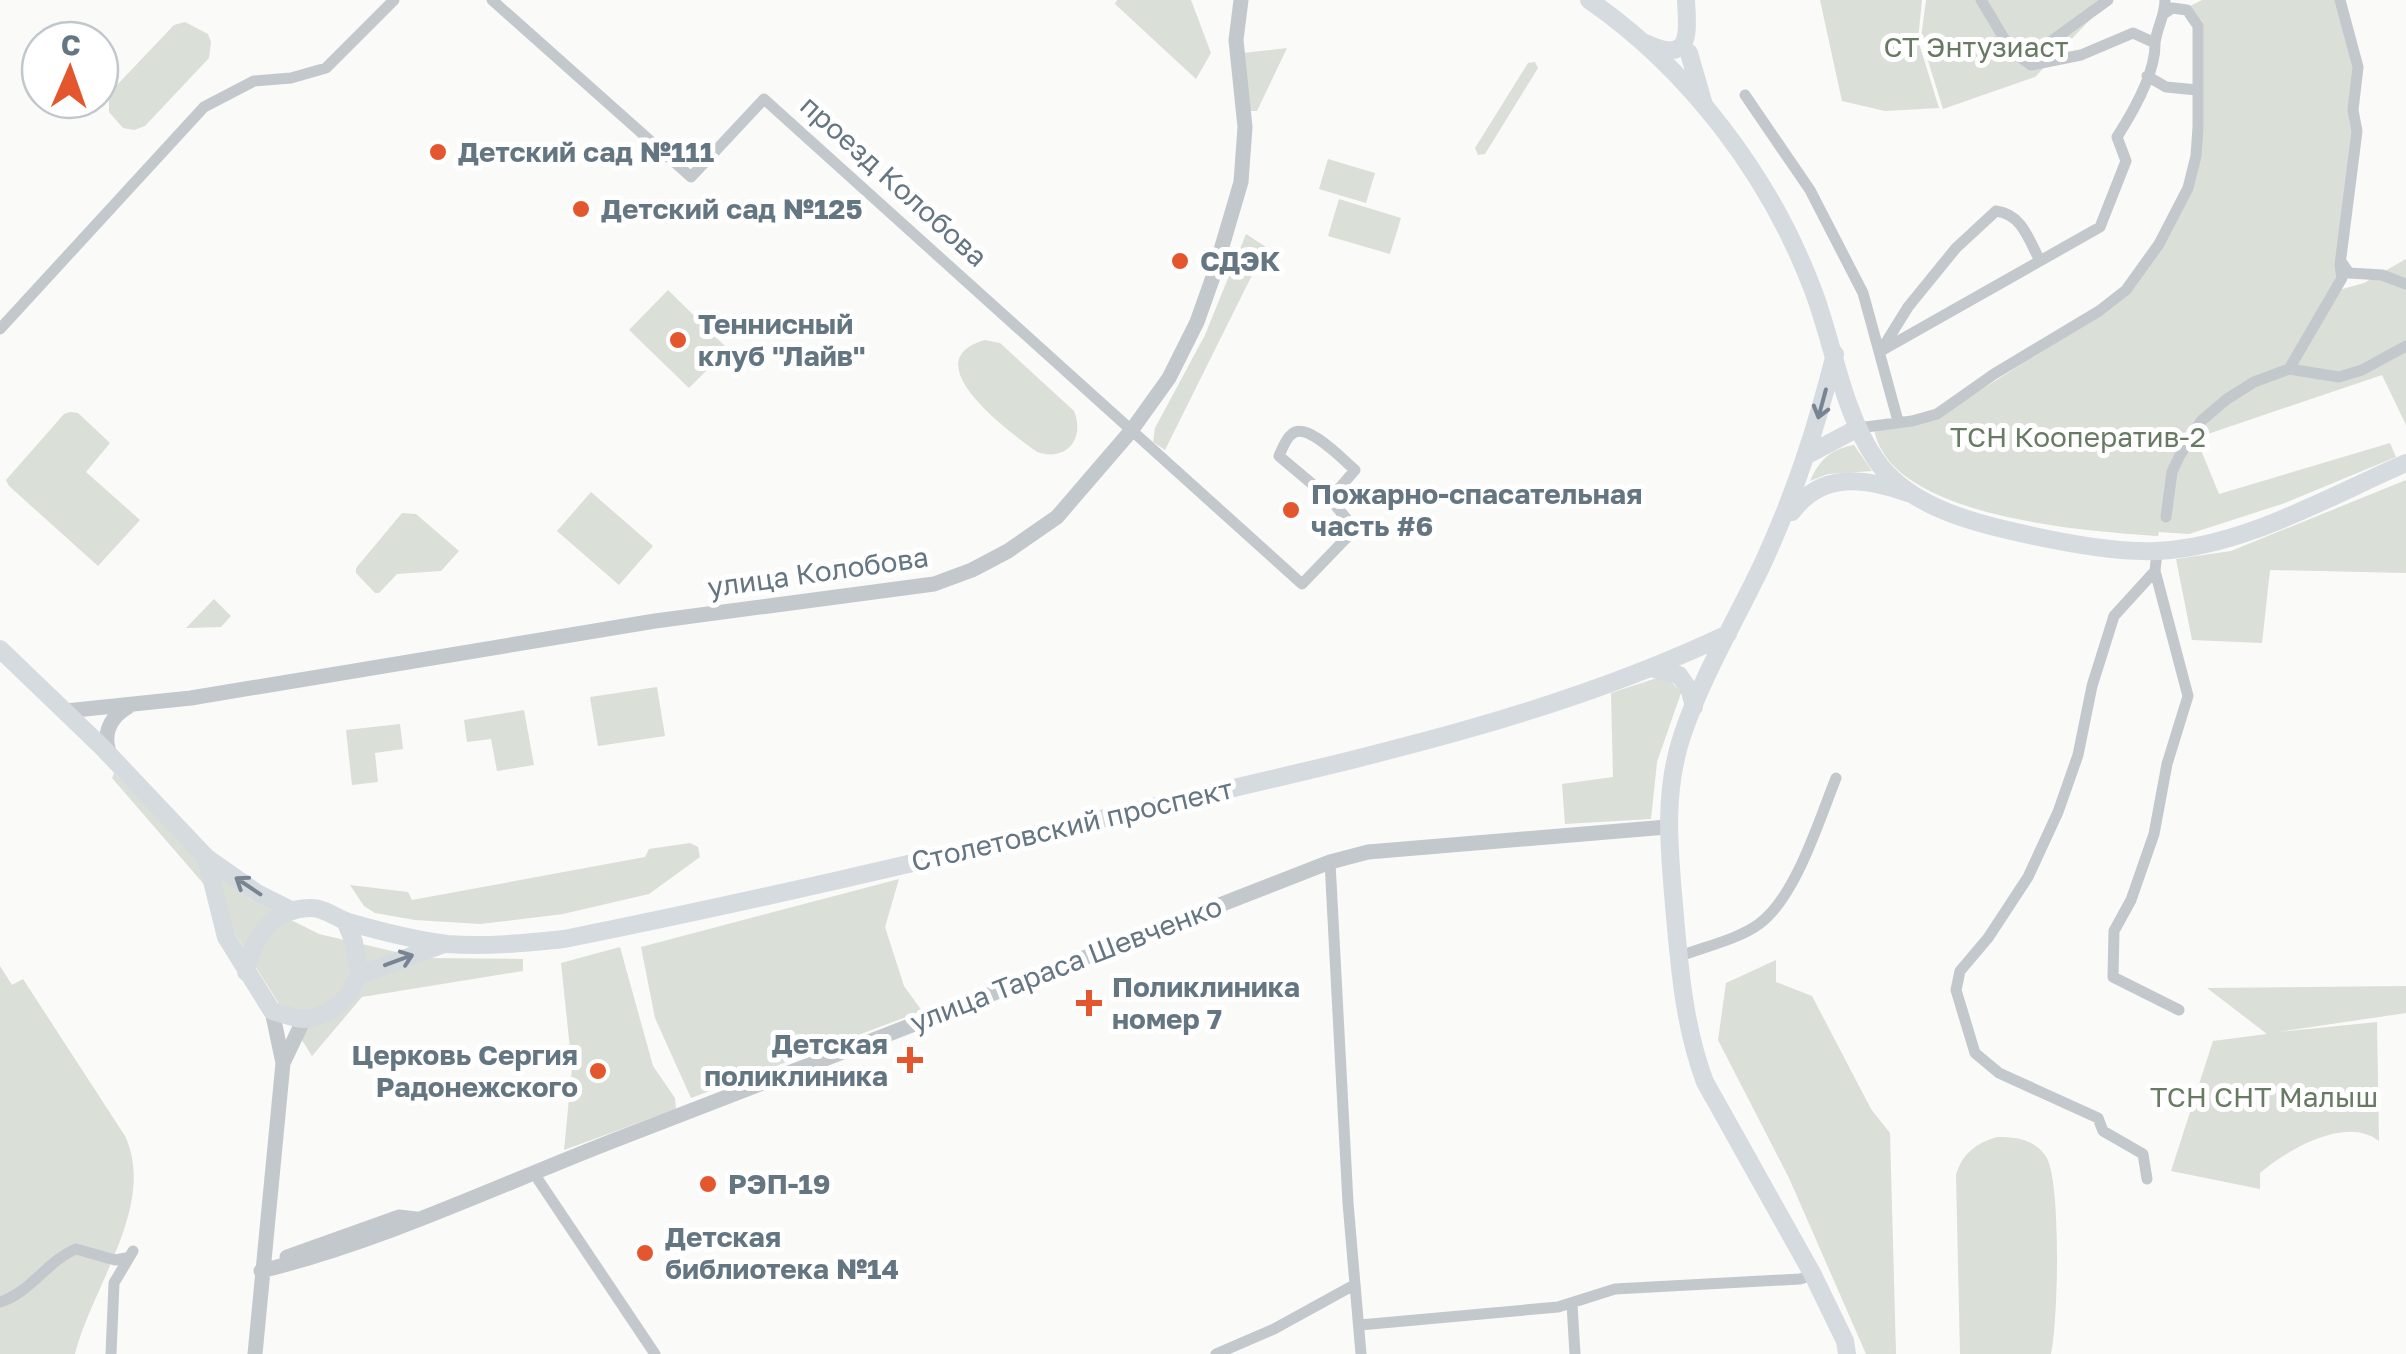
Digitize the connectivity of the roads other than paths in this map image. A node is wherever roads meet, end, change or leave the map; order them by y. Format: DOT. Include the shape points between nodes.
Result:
graph roads {
  1 [pos="394,0"];
  2 [pos="492,0"];
  3 [pos="1241,0"];
  4 [pos="1589,0"];
  5 [pos="1686,0"];
  6 [pos="1980,0"];
  7 [pos="2108,0"];
  8 [pos="2340,0"];
  9 [pos="2165,6"];
  10 [pos="1640,40"];
  11 [pos="2155,43"];
  12 [pos="1689,44"];
  13 [pos="2031,66"];
  14 [pos="2147,76"];
  15 [pos="1677,78"];
  16 [pos="2197,90"];
  17 [pos="1745,95"];
  18 [pos="1704,106"];
  19 [pos="2040,261"];
  20 [pos="2340,261"];
  21 [pos="2406,284"];
  22 [pos="0,330"];
  23 [pos="2406,346"];
  24 [pos="1879,352"];
  25 [pos="1835,354"];
  26 [pos="2289,369"];
  27 [pos="1898,422"];
  28 [pos="1858,428"];
  29 [pos="1131,430"];
  30 [pos="1809,454"];
  31 [pos="2406,463"];
  32 [pos="1913,495"];
  33 [pos="1330,499"];
  34 [pos="2166,517"];
  35 [pos="1777,532"];
  36 [pos="2146,547"];
  37 [pos="2155,571"];
  38 [pos="1728,634"];
  39 [pos="0,650"];
  40 [pos="1713,664"];
  41 [pos="1649,668"];
  42 [pos="1694,706"];
  43 [pos="128,707"];
  44 [pos="66,711"];
  45 [pos="115,762"];
  46 [pos="1836,778"];
  47 [pos="1667,827"];
  48 [pos="206,856"];
  49 [pos="1330,862"];
  50 [pos="293,911"];
  51 [pos="344,921"];
  52 [pos="444,944"];
  53 [pos="1678,957"];
  54 [pos="246,972"];
  55 [pos="360,974"];
  56 [pos="2180,1010"];
  57 [pos="272,1011"];
  58 [pos="304,1019"];
  59 [pos="282,1063"];
  60 [pos="533,1172"];
  61 [pos="2146,1179"];
  62 [pos="261,1270"];
  63 [pos="1814,1275"];
  64 [pos="1354,1285"];
  65 [pos="0,1302"];
  66 [pos="1572,1304"];
  67 [pos="1360,1326"];
  68 [pos="1248,1348"];
  69 [pos="111,1354"];
  70 [pos="255,1354"];
  71 [pos="655,1354"];
  72 [pos="1216,1354"];
  73 [pos="1362,1354"];
  74 [pos="1576,1354"];
  75 [pos="1847,1354"];
  1 -- 22 [label="street" via="326,68 254,81 204,107"];
  2 -- 29 [label="street, проезд Колобова" via="692,177 764,99"];
  3 -- 29 [label="street, улица Колобова" via="1241,182 1196,322 1169,378"];
  4 -- 10 [label="main road"];
  5 -- 12 [label="main road"];
  6 -- 13 [label="street" via="2011,50"];
  7 -- 13 [label="street" via="2032,55"];
  8 -- 20 [label="street" via="2358,67 2358,131"];
  9 -- 11 [label="street"];
  9 -- 16 [label="street" via="2187,10 2198,26"];
  10 -- 12 [label="main road" via="1664,52"];
  10 -- 15 [label="main road"];
  11 -- 13 [label="street" via="2133,34"];
  11 -- 14 [label="street"];
  12 -- 15 [label="main road"];
  12 -- 18 [label="main road"];
  14 -- 16 [label="street" via="2166,87"];
  14 -- 19 [label="street" via="2117,137 2126,162 2100,227"];
  15 -- 18 [label="main road"];
  16 -- 27 [label="street" via="2196,156 2188,188 2126,290 1937,414"];
  17 -- 24 [label="street" via="1810,190 1863,293"];
  18 -- 25 [label="main road" via="1767,194 1813,288"];
  19 -- 24 [label="street"];
  19 -- 24 [label="street" via="2019,222 1996,211 1956,248"];
  20 -- 21 [label="street" via="2349,273"];
  20 -- 26 [label="street" via="2342,278"];
  23 -- 26 [label="street" via="2339,377"];
  24 -- 27 [label="street"];
  25 -- 28 [label="main road"];
  25 -- 30 [label="main road, one-way"];
  26 -- 34 [label="street" via="2254,382 2200,422 2172,472"];
  27 -- 28 [label="street"];
  28 -- 30 [label="main road"];
  28 -- 32 [label="main road" via="1876,460"];
  28 -- 36 [label="main road" via="1904,480 1940,504 1993,521"];
  29 -- 33 [label="street" via="1302,584 1355,528"];
  29 -- 43 [label="street, улица Колобова" via="1057,517 1008,551 934,584 651,622"];
  30 -- 35 [label="main road"];
  31 -- 36 [label="main road" via="2240,533"];
  32 -- 35 [label="main road" via="1875,482 1832,483 1812,490"];
  32 -- 36 [label="main road" via="1988,526 2068,542"];
  33 -- 33 [label="street" via="1279,456 1290,434 1310,433 1355,470"];
  35 -- 38 [label="main road"];
  36 -- 37 [label="street"];
  37 -- 56 [label="street" via="2188,696 2154,834 2114,931 2113,977"];
  37 -- 61 [label="street" via="2114,616 2058,812 2028,877 1960,971 1956,990 1976,1053 2000,1073 2098,1118 2103,1131 2143,1154"];
  38 -- 40 [label="main road"];
  38 -- 41 [label="main road, Столетовский проспект"];
  39 -- 44 [label="main road"];
  40 -- 41 [label="main road"];
  40 -- 42 [label="main road"];
  41 -- 42 [label="main road" via="1678,675"];
  41 -- 52 [label="main road, Столетовский проспект" via="1416,745 962,851 564,938"];
  42 -- 47 [label="main road" via="1674,769"];
  43 -- 44 [label="street, улица Колобова"];
  43 -- 45 [label="street" via="106,732"];
  44 -- 45 [label="main road"];
  45 -- 48 [label="main road"];
  46 -- 53 [label="street" via="1775,906 1758,924"];
  47 -- 49 [label="street, улица Тараса Шевченко" via="1368,852"];
  47 -- 53 [label="main road"];
  50 -- 48 [label="main road, Столетовский проспект, one-way"];
  48 -- 54 [label="main road" via="226,938"];
  49 -- 60 [label="street, улица Тараса Шевченко"];
  49 -- 64 [label="street"];
  50 -- 51 [label="main road, Столетовский проспект" via="315,908"];
  50 -- 54 [label="main road" via="251,944"];
  51 -- 52 [label="main road, Столетовский проспект"];
  51 -- 55 [label="main road"];
  55 -- 52 [label="main road, one-way"];
  53 -- 63 [label="main road" via="1705,1082"];
  54 -- 57 [label="main road"];
  55 -- 58 [label="main road" via="354,991 334,1008"];
  57 -- 58 [label="main road"];
  57 -- 59 [label="street"];
  58 -- 59 [label="street"];
  59 -- 62 [label="street"];
  60 -- 62 [label="street, улица Тараса Шевченко" via="422,1220"];
  60 -- 71 [label="street"];
  62 -- 70 [label="street"];
  63 -- 66 [label="street" via="1615,1288"];
  63 -- 75 [label="main road"];
  64 -- 67 [label="street"];
  64 -- 68 [label="street"];
  65 -- 69 [label="street" via="76,1249 115,1260 129,1255 114,1284"];
  66 -- 67 [label="street"];
  66 -- 74 [label="street"];
  67 -- 73 [label="street"];
  68 -- 72 [label="street"];
}
